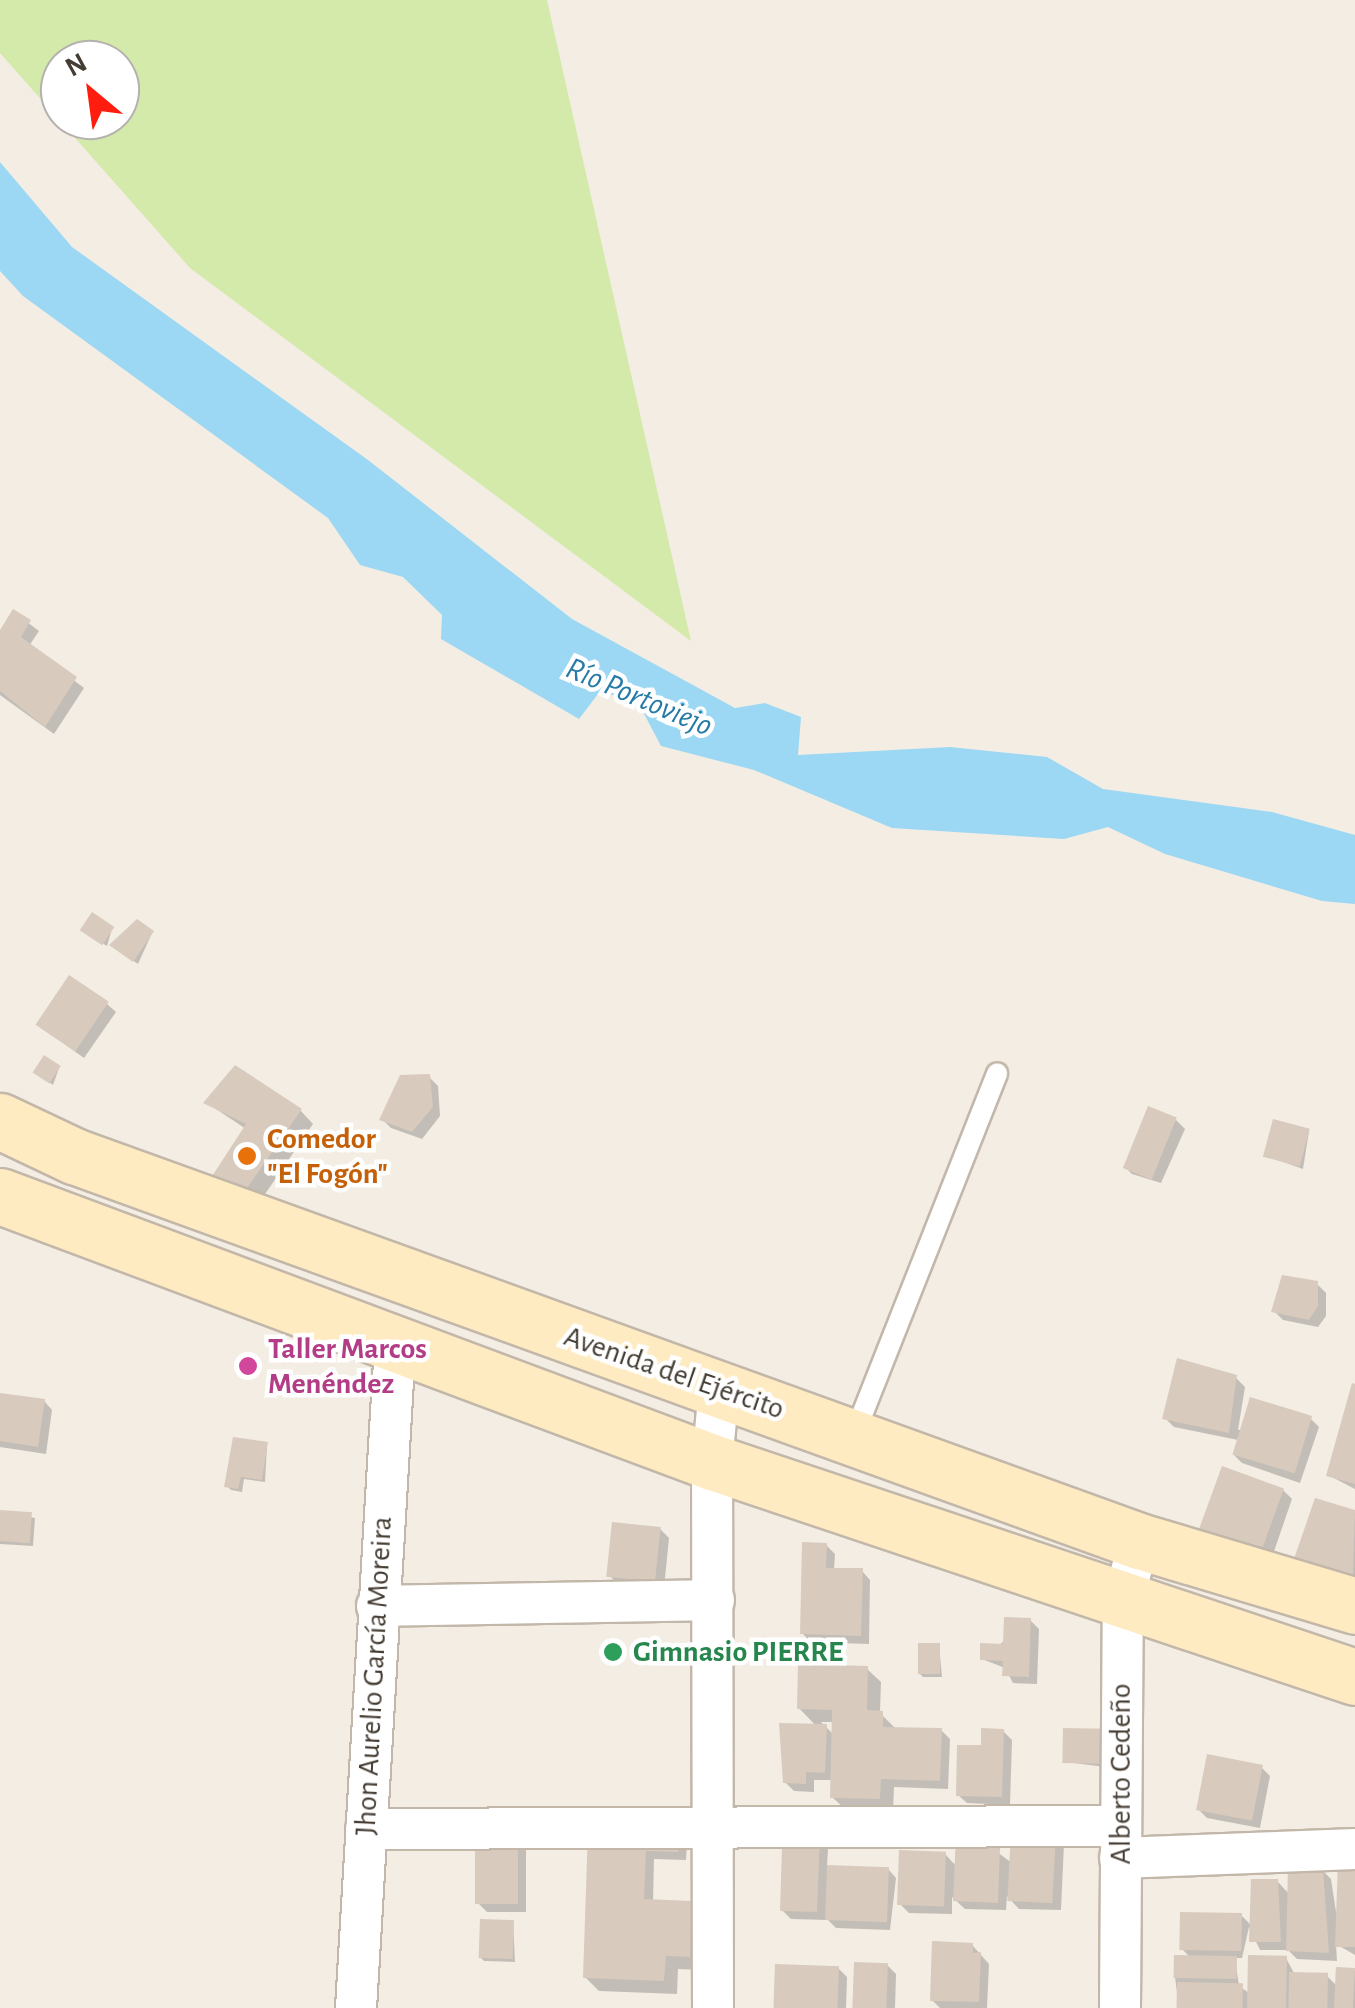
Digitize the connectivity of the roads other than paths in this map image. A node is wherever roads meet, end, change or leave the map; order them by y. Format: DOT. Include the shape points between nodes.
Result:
graph roads {
  1 [pos="997,1073"];
  2 [pos="0,1121"];
  3 [pos="0,1196"];
  4 [pos="395,1345"];
  5 [pos="720,1390"];
  6 [pos="854,1435"];
  7 [pos="712,1462"];
  8 [pos="1139,1541"];
  9 [pos="714,1600"];
  10 [pos="1124,1602"];
  11 [pos="377,1606"];
  12 [pos="1355,1606"];
  13 [pos="1355,1678"];
  14 [pos="714,1825"];
  15 [pos="366,1829"];
  16 [pos="1120,1842"];
  17 [pos="1355,1848"];
  18 [pos="356,2008"];
  19 [pos="713,2008"];
  20 [pos="1120,2008"];
  1 -- 6 [label="lane"];
  2 -- 5 [label="main road, Avenida del Ejército" via="74,1156"];
  3 -- 4 [label="main road"];
  4 -- 7 [label="main road"];
  4 -- 11 [label="street, Jhon Aurelio García Moreira"];
  5 -- 6 [label="main road, Avenida del Ejército"];
  5 -- 7 [label="street"];
  6 -- 8 [label="main road, Avenida del Ejército"];
  7 -- 9 [label="street"];
  7 -- 10 [label="main road"];
  8 -- 10 [label="street, Alberto Cedeño"];
  8 -- 12 [label="main road, Avenida del Ejército"];
  9 -- 11 [label="street"];
  9 -- 14 [label="street"];
  10 -- 13 [label="main road"];
  10 -- 16 [label="street, Alberto Cedeño"];
  11 -- 15 [label="street, Jhon Aurelio García Moreira"];
  14 -- 15 [label="street"];
  14 -- 16 [label="street"];
  14 -- 19 [label="street"];
  15 -- 18 [label="street, Jhon Aurelio García Moreira"];
  16 -- 17 [label="street"];
  16 -- 20 [label="street, Alberto Cedeño"];
}
